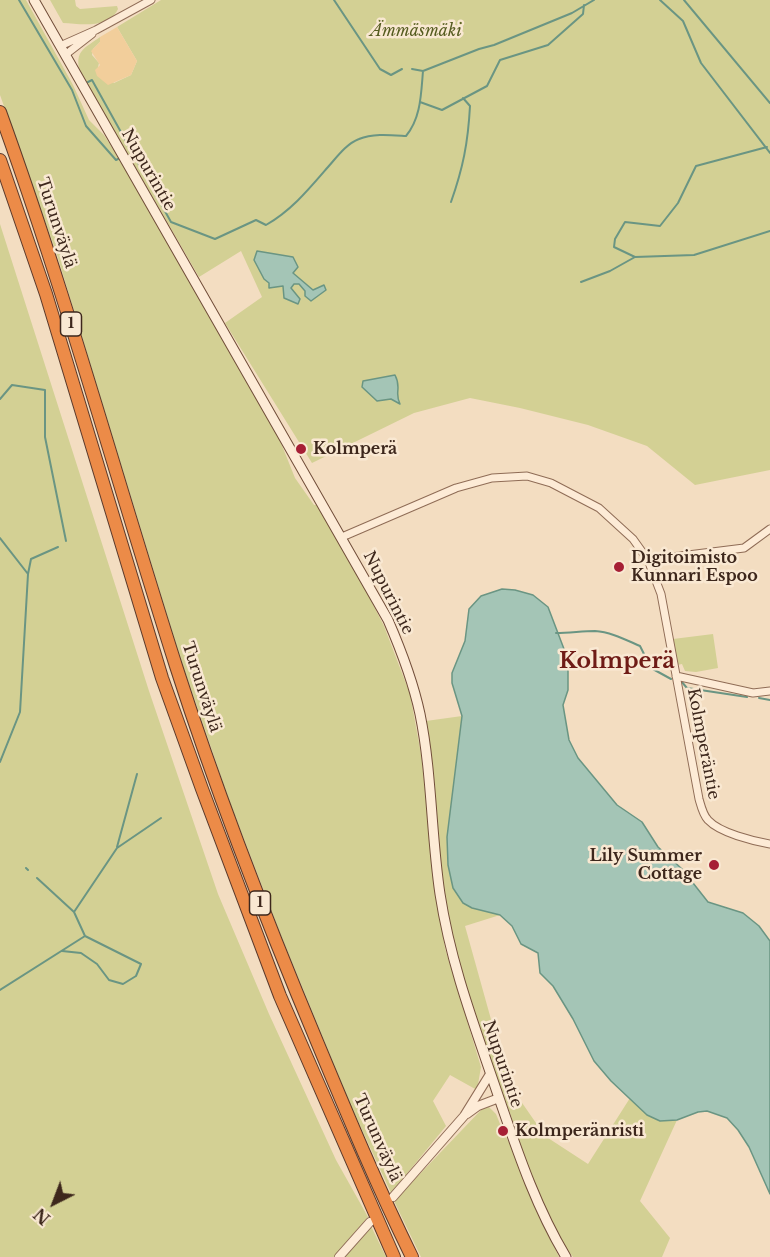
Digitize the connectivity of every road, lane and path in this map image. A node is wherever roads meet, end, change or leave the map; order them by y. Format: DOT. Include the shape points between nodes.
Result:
graph roads {
  1 [pos="34,0"];
  2 [pos="151,0"];
  3 [pos="96,30"];
  4 [pos="60,46"];
  5 [pos="65,55"];
  6 [pos="0,112"];
  7 [pos="0,160"];
  8 [pos="770,529"];
  9 [pos="342,537"];
  10 [pos="648,560"];
  11 [pos="676,676"];
  12 [pos="770,691"];
  13 [pos="770,844"];
  14 [pos="490,1074"];
  15 [pos="499,1098"];
  16 [pos="464,1116"];
  17 [pos="393,1197"];
  18 [pos="370,1222"];
  19 [pos="339,1257"];
  20 [pos="394,1257"];
  21 [pos="412,1257"];
  22 [pos="566,1257"];
  1 -- 4 [label="main road, Nupurintie"];
  2 -- 3 [label="street"];
  3 -- 4 [label="street"];
  3 -- 5 [label="street"];
  4 -- 5 [label="main road, Nupurintie"];
  5 -- 9 [label="main road, Nupurintie"];
  6 -- 21 [label="highway, Turunväylä / 1" via="60,288 215,782 295,989"];
  7 -- 20 [label="highway, Turunväylä / 1" via="46,294 186,744 280,996"];
  8 -- 10 [label="street" via="744,548"];
  9 -- 10 [label="street, Kolmperäntie" via="456,488 492,478 527,476 551,483 599,508 633,539"];
  9 -- 14 [label="main road, Nupurintie" via="388,620 420,714 445,927"];
  10 -- 11 [label="street, Kolmperäntie" via="661,594"];
  11 -- 12 [label="street" via="753,693"];
  11 -- 13 [label="street, Kolmperäntie" via="699,799 708,820 733,834"];
  14 -- 15 [label="main road, Nupurintie"];
  14 -- 16 [label="street"];
  15 -- 16 [label="street"];
  15 -- 22 [label="main road, Nupurintie" via="537,1202"];
  16 -- 17 [label="street"];
  18 -- 19 [label="street"];
}
